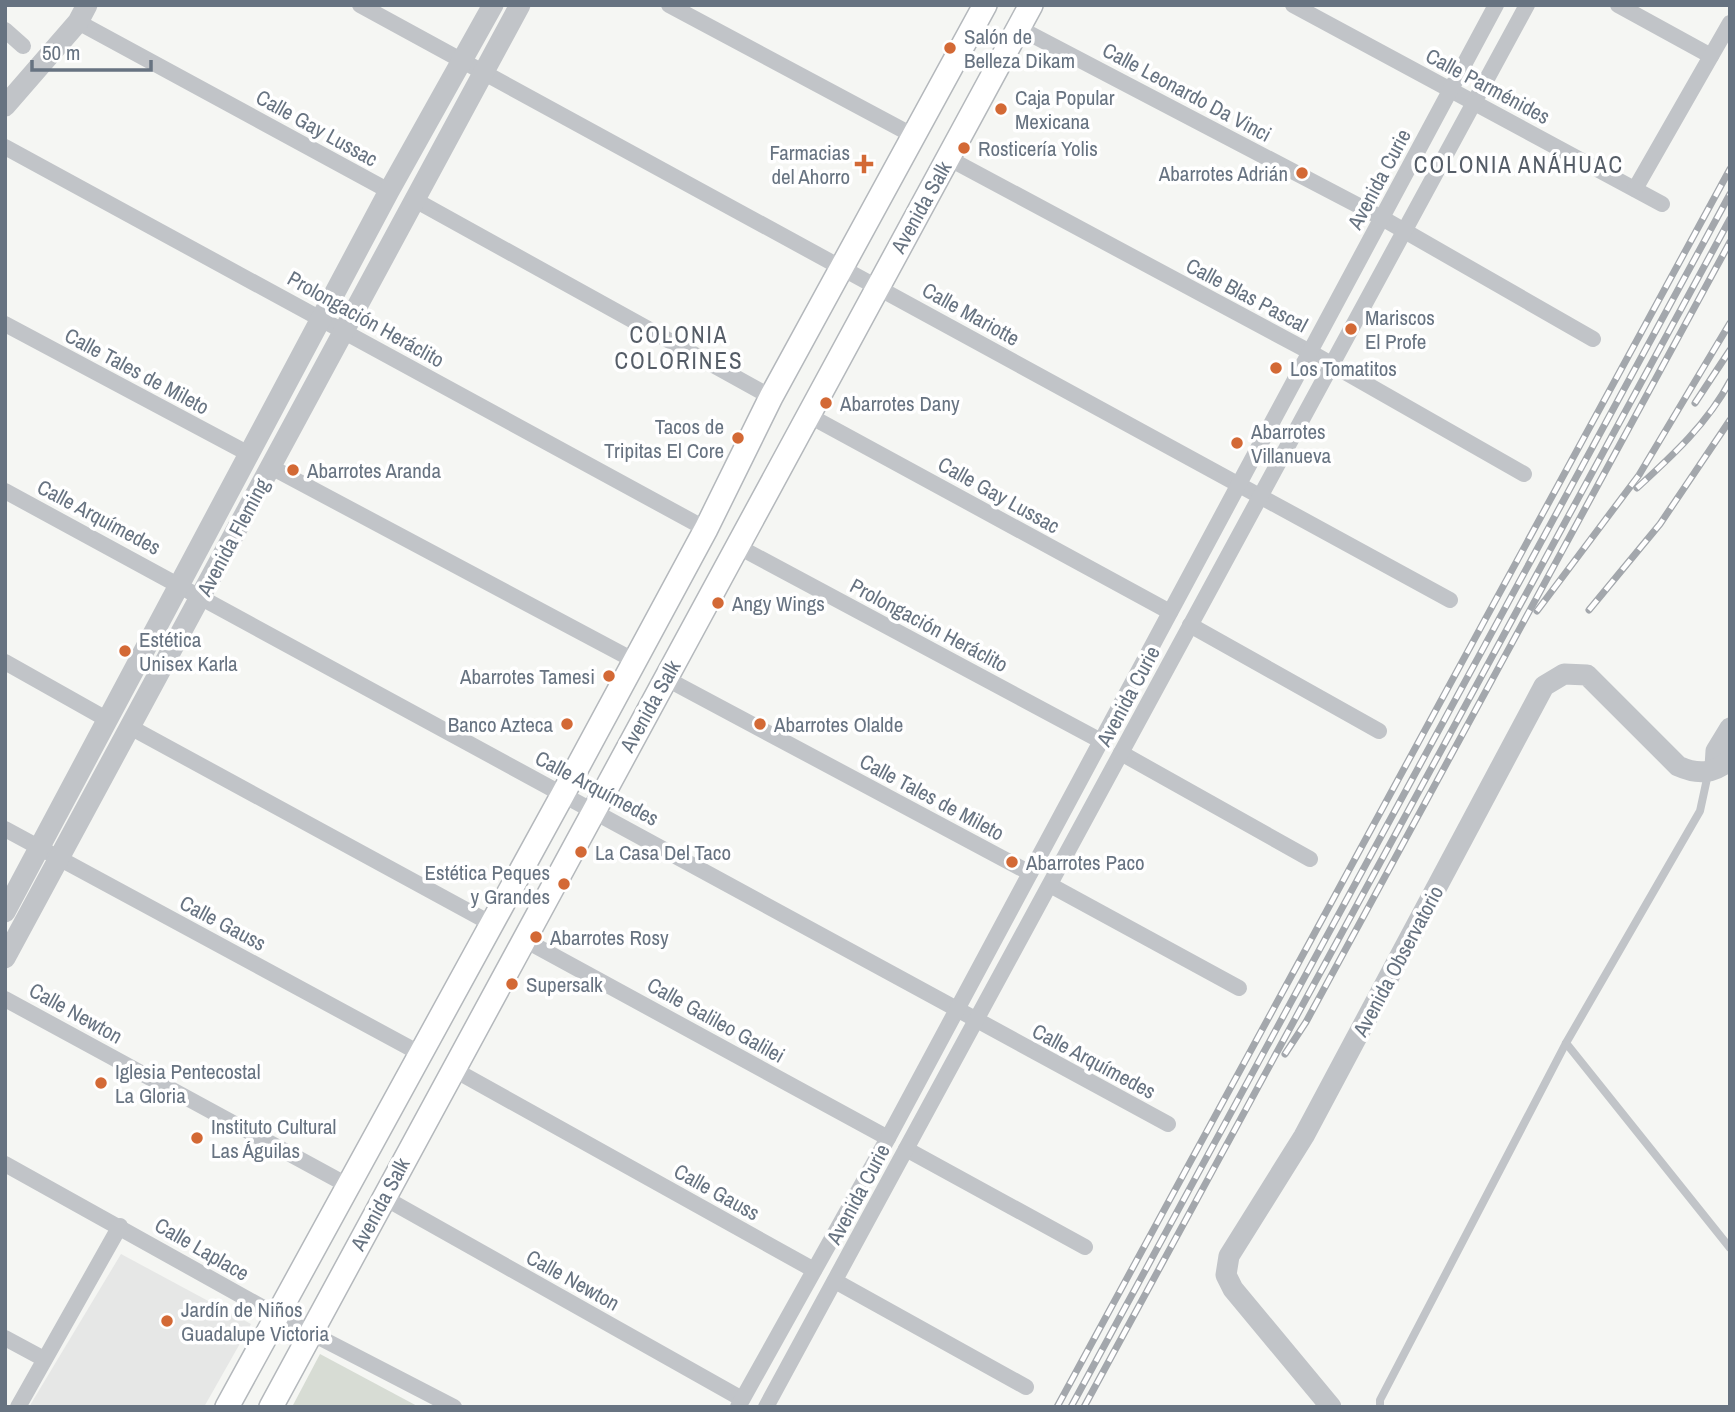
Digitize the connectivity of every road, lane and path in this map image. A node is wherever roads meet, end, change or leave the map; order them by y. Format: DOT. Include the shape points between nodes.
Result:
graph roads {
  1 [pos="360,5"];
  2 [pos="493,5"];
  3 [pos="520,5"];
  4 [pos="668,5"];
  5 [pos="985,5"];
  6 [pos="1031,5"];
  7 [pos="1293,5"];
  8 [pos="1496,5"];
  9 [pos="1527,5"];
  10 [pos="1624,7"];
  11 [pos="82,13"];
  12 [pos="1730,23"];
  13 [pos="1019,28"];
  14 [pos="5,30"];
  15 [pos="23,46"];
  16 [pos="1711,56"];
  17 [pos="461,60"];
  18 [pos="484,72"];
  19 [pos="1450,90"];
  20 [pos="1474,103"];
  21 [pos="5,106"];
  22 [pos="914,136"];
  23 [pos="5,147"];
  24 [pos="948,158"];
  25 [pos="1635,189"];
  26 [pos="389,191"];
  27 [pos="415,200"];
  28 [pos="1662,204"];
  29 [pos="1382,218"];
  30 [pos="1404,232"];
  31 [pos="842,267"];
  32 [pos="878,287"];
  33 [pos="321,319"];
  34 [pos="5,324"];
  35 [pos="344,331"];
  36 [pos="1592,338"];
  37 [pos="1310,352"];
  38 [pos="1331,366"];
  39 [pos="771,397"];
  40 [pos="808,415"];
  41 [pos="249,454"];
  42 [pos="271,467"];
  43 [pos="1524,474"];
  44 [pos="1239,483"];
  45 [pos="5,491"];
  46 [pos="1261,496"];
  47 [pos="706,529"];
  48 [pos="737,546"];
  49 [pos="180,584"];
  50 [pos="202,595"];
  51 [pos="1450,600"];
  52 [pos="1170,612"];
  53 [pos="1190,625"];
  54 [pos="635,661"];
  55 [pos="5,662"];
  56 [pos="665,678"];
  57 [pos="108,720"];
  58 [pos="130,727"];
  59 [pos="1730,728"];
  60 [pos="1379,731"];
  61 [pos="1101,741"];
  62 [pos="1121,753"];
  63 [pos="1721,763"];
  64 [pos="563,794"];
  65 [pos="593,809"];
  66 [pos="5,829"];
  67 [pos="40,848"];
  68 [pos="59,858"];
  69 [pos="1310,859"];
  70 [pos="1030,873"];
  71 [pos="1050,885"];
  72 [pos="5,912"];
  73 [pos="490,923"];
  74 [pos="523,939"];
  75 [pos="5,958"];
  76 [pos="1239,988"];
  77 [pos="5,999"];
  78 [pos="956,1010"];
  79 [pos="976,1021"];
  80 [pos="1566,1043"];
  81 [pos="421,1054"];
  82 [pos="453,1069"];
  83 [pos="1168,1124"];
  84 [pos="888,1138"];
  85 [pos="906,1149"];
  86 [pos="5,1164"];
  87 [pos="347,1185"];
  88 [pos="383,1197"];
  89 [pos="120,1226"];
  90 [pos="1084,1247"];
  91 [pos="1730,1248"];
  92 [pos="814,1269"];
  93 [pos="835,1281"];
  94 [pos="276,1315"];
  95 [pos="312,1334"];
  96 [pos="5,1338"];
  97 [pos="44,1359"];
  98 [pos="1026,1387"];
  99 [pos="740,1403"];
  100 [pos="18,1407"];
  101 [pos="227,1407"];
  102 [pos="271,1407"];
  103 [pos="454,1407"];
  104 [pos="766,1407"];
  105 [pos="1331,1407"];
  106 [pos="1380,1407"];
  1 -- 17 [label="street, Calle Mariotte"];
  2 -- 17 [label="street, Avenida Fleming"];
  3 -- 18 [label="street, Avenida Fleming"];
  4 -- 22 [label="street"];
  5 -- 22 [label="main road, Avenida Salk"];
  6 -- 13 [label="main road, Avenida Salk"];
  7 -- 19 [label="street, Calle Parménides"];
  8 -- 19 [label="street, Avenida Curie"];
  9 -- 20 [label="street, Avenida Curie"];
  10 -- 16 [label="street"];
  11 -- 21 [label="street"];
  11 -- 26 [label="street, Calle Gay Lussac"];
  12 -- 16 [label="street"];
  13 -- 24 [label="main road, Avenida Salk"];
  13 -- 29 [label="street, Calle Leonardo Da Vinci"];
  14 -- 15 [label="street"];
  16 -- 25 [label="street"];
  17 -- 18 [label="street, Calle Mariotte"];
  17 -- 26 [label="street, Avenida Fleming"];
  18 -- 27 [label="street, Avenida Fleming"];
  18 -- 31 [label="street, Calle Mariotte"];
  19 -- 20 [label="street, Calle Parménides"];
  19 -- 29 [label="street, Avenida Curie"];
  20 -- 25 [label="street, Calle Parménides"];
  20 -- 30 [label="street, Avenida Curie"];
  22 -- 31 [label="main road, Avenida Salk"];
  23 -- 33 [label="street, Prolongación Heráclito"];
  24 -- 32 [label="main road, Avenida Salk"];
  24 -- 37 [label="street, Calle Blas Pascal"];
  25 -- 28 [label="street, Calle Parménides"];
  26 -- 33 [label="street, Avenida Fleming"];
  27 -- 35 [label="street, Avenida Fleming"];
  27 -- 39 [label="street"];
  29 -- 30 [label="street, Calle Leonardo Da Vinci"];
  29 -- 37 [label="street, Avenida Curie"];
  30 -- 36 [label="street, Calle Leonardo Da Vinci"];
  30 -- 38 [label="street, Avenida Curie"];
  31 -- 32 [label="street, Calle Mariotte"];
  31 -- 39 [label="main road, Avenida Salk"];
  32 -- 40 [label="main road, Avenida Salk"];
  32 -- 44 [label="street, Calle Mariotte"];
  33 -- 35 [label="street, Prolongación Heráclito"];
  33 -- 41 [label="street, Avenida Fleming"];
  34 -- 41 [label="street, Calle Tales de Mileto"];
  35 -- 42 [label="street, Avenida Fleming"];
  35 -- 47 [label="street, Prolongación Heráclito"];
  37 -- 38 [label="street, Calle Blas Pascal"];
  37 -- 44 [label="street, Avenida Curie"];
  38 -- 43 [label="street, Calle Blas Pascal"];
  38 -- 46 [label="street, Avenida Curie"];
  39 -- 47 [label="main road, Avenida Salk"];
  40 -- 48 [label="main road, Avenida Salk"];
  40 -- 52 [label="street, Calle Gay Lussac"];
  41 -- 49 [label="street, Avenida Fleming"];
  42 -- 50 [label="street, Avenida Fleming"];
  42 -- 54 [label="street"];
  44 -- 46 [label="street, Calle Mariotte"];
  44 -- 52 [label="street, Avenida Curie"];
  45 -- 49 [label="street, Calle Arquímedes"];
  46 -- 51 [label="street, Calle Mariotte"];
  46 -- 53 [label="street, Avenida Curie"];
  47 -- 54 [label="main road, Avenida Salk"];
  48 -- 56 [label="main road, Avenida Salk"];
  48 -- 61 [label="street, Prolongación Heráclito"];
  49 -- 50 [label="street, Calle Arquímedes"];
  49 -- 57 [label="street, Avenida Fleming"];
  50 -- 58 [label="street, Avenida Fleming"];
  50 -- 64 [label="street, Calle Arquímedes"];
  52 -- 61 [label="street, Avenida Curie"];
  53 -- 60 [label="street"];
  53 -- 62 [label="street, Avenida Curie"];
  54 -- 64 [label="main road, Avenida Salk"];
  55 -- 57 [label="street"];
  56 -- 65 [label="main road, Avenida Salk"];
  56 -- 70 [label="street, Calle Tales de Mileto"];
  57 -- 67 [label="street, Avenida Fleming"];
  58 -- 68 [label="street, Avenida Fleming"];
  58 -- 73 [label="street"];
  59 -- 63 [label="street"];
  61 -- 70 [label="street, Avenida Curie"];
  62 -- 69 [label="street"];
  62 -- 71 [label="street, Avenida Curie"];
  63 -- 80 [label="lane" via="1700,811"];
  63 -- 105 [label="street, Avenida Observatorio" via="1693,773 1678,766 1587,675 1564,674 1544,686 1304,1136 1229,1256 1227,1275 1233,1289"];
  64 -- 65 [label="street, Calle Arquímedes"];
  64 -- 73 [label="main road, Avenida Salk"];
  65 -- 74 [label="main road, Avenida Salk"];
  65 -- 78 [label="street, Calle Arquímedes"];
  66 -- 67 [label="street, Calle Gauss"];
  67 -- 68 [label="street, Calle Gauss"];
  67 -- 72 [label="street, Avenida Fleming"];
  68 -- 75 [label="street, Avenida Fleming"];
  68 -- 81 [label="street, Calle Gauss"];
  70 -- 78 [label="street, Avenida Curie"];
  71 -- 76 [label="street"];
  71 -- 79 [label="street, Avenida Curie"];
  73 -- 81 [label="main road, Avenida Salk"];
  74 -- 82 [label="main road, Avenida Salk"];
  74 -- 84 [label="street, Calle Galileo Galilei"];
  77 -- 87 [label="street, Calle Newton"];
  78 -- 79 [label="street, Calle Arquímedes"];
  78 -- 84 [label="street, Avenida Curie"];
  79 -- 83 [label="street, Calle Arquímedes"];
  79 -- 85 [label="street, Avenida Curie"];
  80 -- 91 [label="lane"];
  80 -- 106 [label="lane"];
  81 -- 87 [label="main road, Avenida Salk"];
  82 -- 88 [label="main road, Avenida Salk"];
  82 -- 92 [label="street, Calle Gauss"];
  84 -- 92 [label="street, Avenida Curie"];
  85 -- 90 [label="street"];
  85 -- 93 [label="street, Avenida Curie"];
  86 -- 89 [label="street, Calle Laplace"];
  87 -- 94 [label="main road, Avenida Salk"];
  88 -- 95 [label="main road, Avenida Salk"];
  88 -- 99 [label="street, Calle Newton"];
  89 -- 94 [label="street, Calle Laplace"];
  89 -- 97 [label="street"];
  92 -- 99 [label="street, Avenida Curie"];
  93 -- 98 [label="street"];
  93 -- 104 [label="street, Avenida Curie"];
  94 -- 95 [label="street, Calle Laplace"];
  94 -- 101 [label="main road, Avenida Salk"];
  95 -- 102 [label="main road, Avenida Salk"];
  95 -- 103 [label="street, Calle Laplace"];
  96 -- 97 [label="street"];
  97 -- 100 [label="street"];
}
